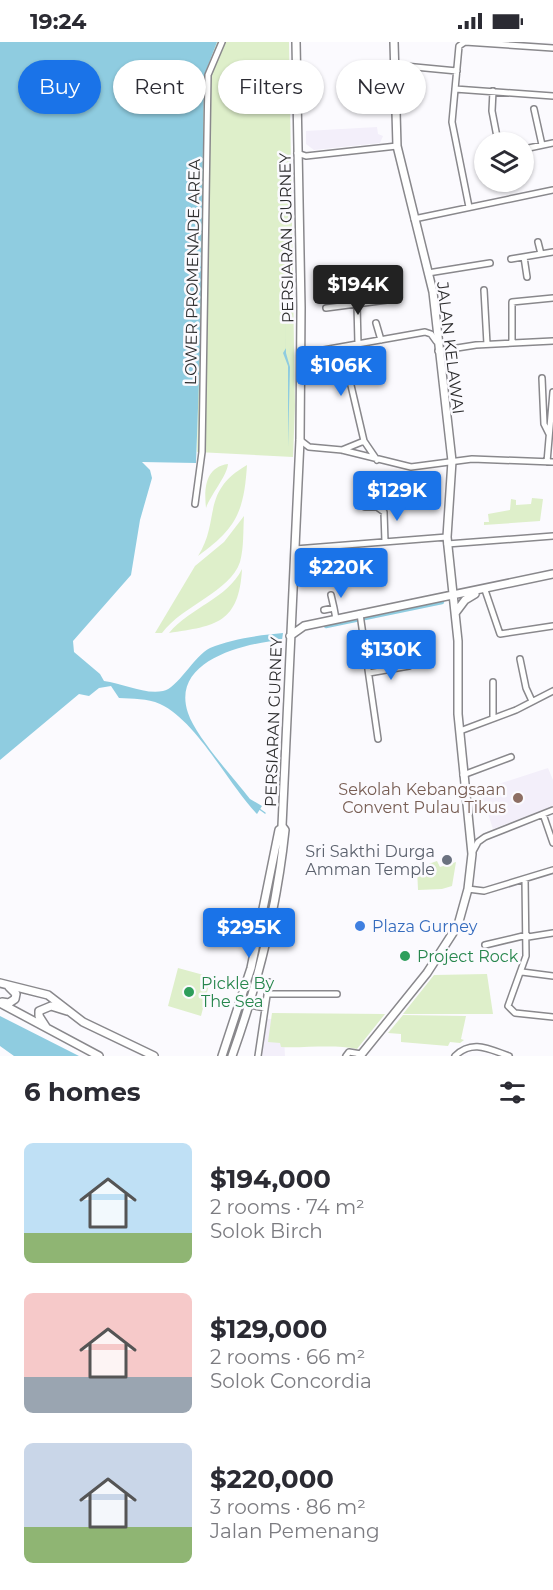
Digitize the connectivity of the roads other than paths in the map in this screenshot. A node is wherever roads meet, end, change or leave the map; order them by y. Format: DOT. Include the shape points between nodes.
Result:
graph roads {
  1 [pos="222,42"];
  2 [pos="296,42"];
  3 [pos="394,42"];
  4 [pos="553,48"];
  5 [pos="394,60"];
  6 [pos="426,68"];
  7 [pos="457,71"];
  8 [pos="455,89"];
  9 [pos="493,91"];
  10 [pos="553,96"];
  11 [pos="534,109"];
  12 [pos="396,114"];
  13 [pos="496,132"];
  14 [pos="553,143"];
  15 [pos="542,145"];
  16 [pos="397,146"];
  17 [pos="534,147"];
  18 [pos="297,153"];
  19 [pos="553,190"];
  20 [pos="470,207"];
  21 [pos="414,219"];
  22 [pos="538,242"];
  23 [pos="553,252"];
  24 [pos="541,254"];
  25 [pos="524,257"];
  26 [pos="511,259"];
  27 [pos="490,263"];
  28 [pos="428,273"];
  29 [pos="527,277"];
  30 [pos="484,290"];
  31 [pos="553,298"];
  32 [pos="387,300"];
  33 [pos="357,304"];
  34 [pos="326,308"];
  35 [pos="376,323"];
  36 [pos="381,340"];
  37 [pos="436,341"];
  38 [pos="553,341"];
  39 [pos="512,343"];
  40 [pos="358,344"];
  41 [pos="487,344"];
  42 [pos="342,347"];
  43 [pos="438,351"];
  44 [pos="301,354"];
  45 [pos="542,378"];
  46 [pos="542,392"];
  47 [pos="553,392"];
  48 [pos="549,434"];
  49 [pos="300,440"];
  50 [pos="364,441"];
  51 [pos="342,450"];
  52 [pos="379,461"];
  53 [pos="452,461"];
  54 [pos="550,462"];
  55 [pos="195,504"];
  56 [pos="365,507"];
  57 [pos="553,536"];
  58 [pos="447,541"];
  59 [pos="385,542"];
  60 [pos="295,549"];
  61 [pos="551,576"];
  62 [pos="483,591"];
  63 [pos="331,595"];
  64 [pos="453,596"];
  65 [pos="334,608"];
  66 [pos="292,609"];
  67 [pos="324,610"];
  68 [pos="456,612"];
  69 [pos="360,618"];
  70 [pos="336,619"];
  71 [pos="304,626"];
  72 [pos="553,626"];
  73 [pos="290,636"];
  74 [pos="520,660"];
  75 [pos="409,666"];
  76 [pos="369,673"];
  77 [pos="493,682"];
  78 [pos="553,691"];
  79 [pos="532,701"];
  80 [pos="493,718"];
  81 [pos="460,731"];
  82 [pos="378,739"];
  83 [pos="511,757"];
  84 [pos="464,775"];
  85 [pos="553,810"];
  86 [pos="543,813"];
  87 [pos="553,843"];
  88 [pos="472,855"];
  89 [pos="277,865"];
  90 [pos="553,870"];
  91 [pos="525,879"];
  92 [pos="468,889"];
  93 [pos="553,933"];
  94 [pos="527,936"];
  95 [pos="485,945"];
  96 [pos="522,972"];
  97 [pos="553,976"];
  98 [pos="269,982"];
  99 [pos="0,983"];
  100 [pos="9,987"];
  101 [pos="267,993"];
  102 [pos="337,994"];
  103 [pos="0,1002"];
  104 [pos="250,1005"];
  105 [pos="265,1008"];
  106 [pos="69,1012"];
  107 [pos="553,1017"];
  108 [pos="62,1038"];
  109 [pos="360,1055"];
  110 [pos="99,1056"];
  111 [pos="154,1056"];
  112 [pos="222,1056"];
  113 [pos="232,1056"];
  114 [pos="258,1056"];
  115 [pos="346,1056"];
  116 [pos="455,1056"];
  117 [pos="509,1056"];
  1 -- 55 [label="street, LOWER PROMENADE AREA" via="208,75 202,452"];
  2 -- 18 [label="main road, PERSIARAN GURNEY"];
  3 -- 5 [label="main road, JALAN KELAWAI"];
  4 -- 7 [label="street" via="465,42 459,46"];
  6 -- 7 [label="street"];
  7 -- 8 [label="street"];
  8 -- 9 [label="street"];
  8 -- 20 [label="street" via="453,130"];
  9 -- 10 [label="street"];
  9 -- 13 [label="street"];
  11 -- 15 [label="street"];
  12 -- 16 [label="main road, JALAN KELAWAI"];
  14 -- 15 [label="street"];
  15 -- 17 [label="street"];
  16 -- 18 [label="street" via="306,156"];
  16 -- 21 [label="main road, JALAN KELAWAI"];
  18 -- 44 [label="main road, PERSIARAN GURNEY"];
  19 -- 20 [label="street"];
  20 -- 21 [label="street"];
  21 -- 28 [label="main road, JALAN KELAWAI"];
  22 -- 24 [label="street"];
  23 -- 24 [label="street"];
  24 -- 25 [label="street"];
  25 -- 26 [label="street"];
  25 -- 29 [label="street"];
  27 -- 28 [label="street"];
  28 -- 37 [label="main road, JALAN KELAWAI"];
  30 -- 41 [label="street"];
  31 -- 39 [label="street" via="512,302"];
  32 -- 33 [label="street"];
  33 -- 34 [label="street"];
  33 -- 40 [label="street"];
  35 -- 36 [label="street"];
  36 -- 37 [label="street" via="425,332"];
  36 -- 40 [label="street"];
  37 -- 43 [label="main road, JALAN KELAWAI"];
  38 -- 39 [label="street"];
  39 -- 41 [label="street"];
  40 -- 42 [label="street"];
  41 -- 43 [label="street"];
  42 -- 44 [label="street"];
  42 -- 50 [label="street"];
  43 -- 53 [label="main road, JALAN KELAWAI"];
  44 -- 49 [label="main road, PERSIARAN GURNEY"];
  45 -- 46 [label="street"];
  46 -- 47 [label="street"];
  46 -- 48 [label="street" via="544,424"];
  47 -- 48 [label="street"];
  48 -- 54 [label="street"];
  49 -- 51 [label="street" via="309,447"];
  49 -- 60 [label="main road, PERSIARAN GURNEY"];
  50 -- 51 [label="street"];
  50 -- 52 [label="street"];
  51 -- 52 [label="street"];
  52 -- 53 [label="street" via="418,467"];
  53 -- 54 [label="street"];
  53 -- 58 [label="main road, JALAN KELAWAI"];
  56 -- 59 [label="street" via="377,507 384,512"];
  57 -- 58 [label="street"];
  58 -- 59 [label="street"];
  58 -- 64 [label="main road, JALAN KELAWAI"];
  59 -- 60 [label="street"];
  60 -- 66 [label="main road, PERSIARAN GURNEY"];
  61 -- 62 [label="main road"];
  62 -- 64 [label="main road"];
  62 -- 68 [label="main road" via="465,600"];
  62 -- 72 [label="street" via="498,632 506,635"];
  63 -- 65 [label="street"];
  64 -- 68 [label="main road, JALAN KELAWAI"];
  64 -- 69 [label="main road"];
  65 -- 67 [label="street"];
  65 -- 70 [label="street"];
  66 -- 71 [label="main road" via="296,622"];
  66 -- 73 [label="main road, PERSIARAN GURNEY"];
  68 -- 81 [label="main road, JALAN KELAWAI"];
  69 -- 70 [label="main road"];
  69 -- 76 [label="street"];
  70 -- 71 [label="main road"];
  71 -- 73 [label="main road"];
  73 -- 89 [label="main road, PERSIARAN GURNEY"];
  74 -- 79 [label="street"];
  75 -- 76 [label="street"];
  76 -- 82 [label="street"];
  77 -- 80 [label="street"];
  78 -- 79 [label="street"];
  79 -- 80 [label="street"];
  80 -- 81 [label="street"];
  81 -- 84 [label="main road, JALAN KELAWAI"];
  83 -- 84 [label="street"];
  84 -- 88 [label="main road, JALAN KELAWAI"];
  85 -- 86 [label="street"];
  86 -- 87 [label="street"];
  86 -- 88 [label="street" via="485,837 477,842"];
  88 -- 92 [label="main road, JALAN KELAWAI"];
  89 -- 104 [label="main road, PERSIARAN GURNEY"];
  89 -- 112 [label="main road, PERSIARAN GURNEY" via="251,968"];
  90 -- 91 [label="street"];
  91 -- 92 [label="street" via="484,891"];
  91 -- 94 [label="street"];
  92 -- 109 [label="main road, JALAN KELAWAI" via="458,925 435,962"];
  93 -- 94 [label="street"];
  94 -- 95 [label="street"];
  94 -- 96 [label="street"];
  96 -- 97 [label="street"];
  96 -- 107 [label="street" via="508,1002 512,1011"];
  98 -- 101 [label="street"];
  99 -- 100 [label="main road"];
  100 -- 103 [label="main road" via="16,993 15,999"];
  100 -- 106 [label="main road" via="48,995"];
  101 -- 102 [label="street"];
  101 -- 105 [label="street"];
  103 -- 108 [label="main road"];
  104 -- 105 [label="street"];
  104 -- 113 [label="main road, PERSIARAN GURNEY"];
  105 -- 114 [label="street"];
  106 -- 108 [label="main road" via="51,1006 39,1011 46,1028"];
  106 -- 111 [label="main road"];
  108 -- 110 [label="main road"];
  109 -- 115 [label="street" via="349,1052"];
  116 -- 117 [label="street" via="468,1046"];
}
